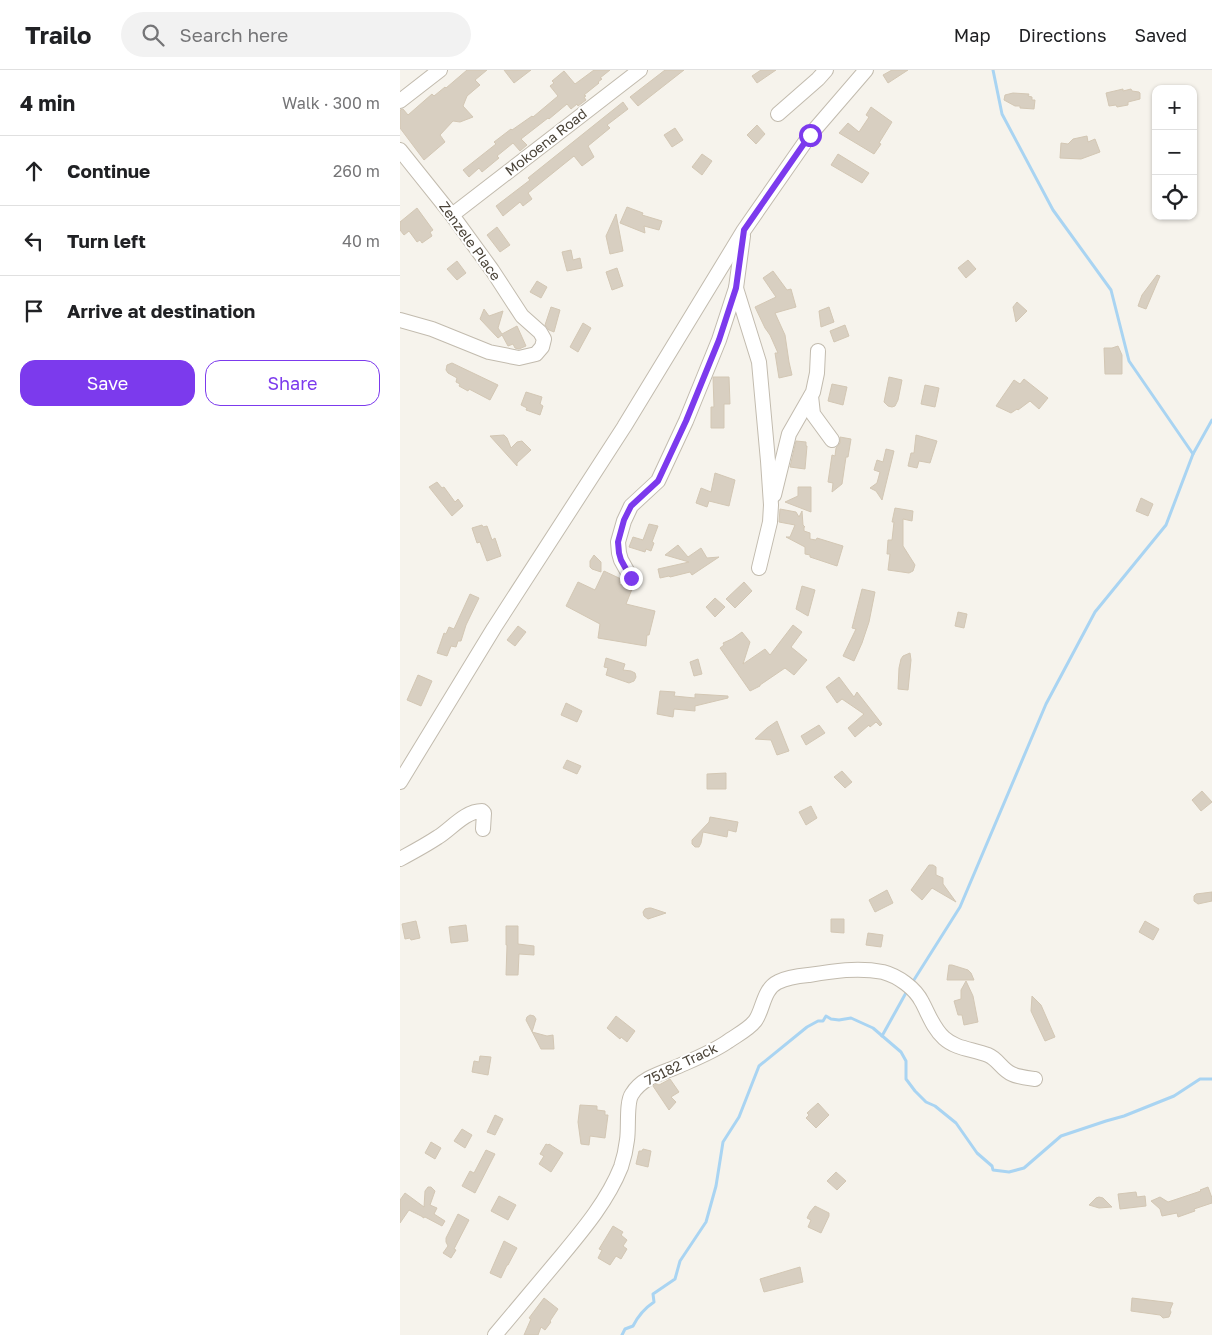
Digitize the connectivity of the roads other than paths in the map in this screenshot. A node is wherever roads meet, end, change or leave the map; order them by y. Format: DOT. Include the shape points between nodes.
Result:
graph roads {
  1 [pos="440,70"];
  2 [pos="640,70"];
  3 [pos="826,70"];
  4 [pos="866,70"];
  5 [pos="400,101"];
  6 [pos="778,114"];
  7 [pos="400,150"];
  8 [pos="452,214"];
  9 [pos="744,230"];
  10 [pos="736,288"];
  11 [pos="400,320"];
  12 [pos="818,351"];
  13 [pos="811,396"];
  14 [pos="832,440"];
  15 [pos="771,505"];
  16 [pos="759,568"];
  17 [pos="631,578"];
  18 [pos="400,782"];
  19 [pos="483,830"];
  20 [pos="400,859"];
  21 [pos="1035,1079"];
  22 [pos="495,1335"];
  1 -- 5 [label="street"];
  2 -- 8 [label="street, Mokoena Road"];
  3 -- 6 [label="street"];
  4 -- 9 [label="street" via="810,135"];
  7 -- 8 [label="street, Zenzele Place"];
  8 -- 11 [label="street, Zenzele Place" via="522,316 540,332 544,339 542,347 536,354 518,358 489,352"];
  9 -- 10 [label="street"];
  9 -- 18 [label="street"];
  10 -- 15 [label="street" via="759,362"];
  10 -- 17 [label="street" via="719,340 658,481 631,506 624,520 618,542 619,553"];
  12 -- 13 [label="street"];
  13 -- 14 [label="street" via="813,414"];
  13 -- 15 [label="street" via="789,434"];
  15 -- 16 [label="street" via="769,531"];
  19 -- 20 [label="street" via="484,813 476,811"];
  21 -- 22 [label="street, 75182 Track" via="1012,1075 989,1055 956,1046 944,1038 933,1026 915,992 891,974 864,970 834,971 777,982 769,990 750,1025 724,1044 643,1081 630,1096 625,1154 600,1208"];
}
